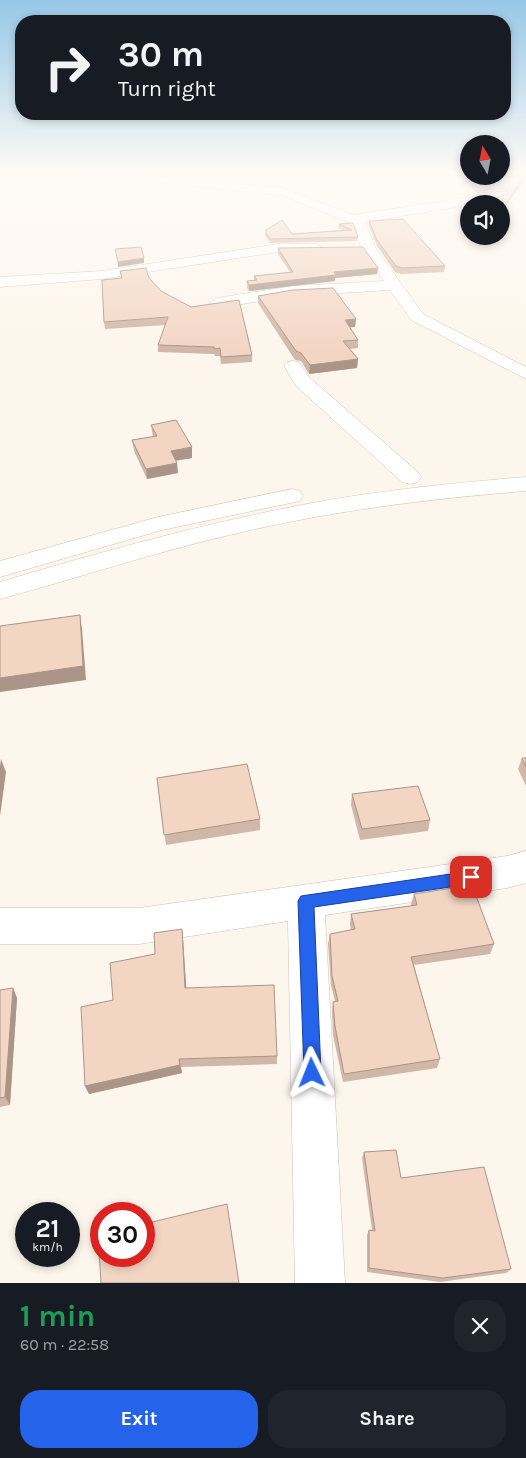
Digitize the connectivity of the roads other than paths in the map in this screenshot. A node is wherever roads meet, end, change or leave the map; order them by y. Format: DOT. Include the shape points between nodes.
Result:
graph roads {
  1 [pos="363,232"];
  2 [pos="350,247"];
  3 [pos="368,247"];
  4 [pos="332,248"];
  5 [pos="0,282"];
  6 [pos="394,285"];
  7 [pos="216,303"];
  8 [pos="292,366"];
  9 [pos="526,374"];
  10 [pos="526,468"];
  11 [pos="410,477"];
  12 [pos="526,484"];
  13 [pos="0,569"];
  14 [pos="0,591"];
  15 [pos="526,867"];
  16 [pos="306,901"];
  17 [pos="0,926"];
  18 [pos="320,1283"];
  1 -- 3 [label="street"];
  2 -- 3 [label="street"];
  3 -- 6 [label="street"];
  4 -- 5 [label="street" via="278,248 102,275"];
  6 -- 7 [label="street" via="293,291"];
  6 -- 9 [label="street" via="417,317"];
  8 -- 11 [label="street" via="303,382"];
  10 -- 11 [label="street"];
  11 -- 13 [label="street" via="252,503 158,524"];
  12 -- 14 [label="street" via="313,510 254,522"];
  15 -- 16 [label="street"];
  16 -- 17 [label="street" via="139,926"];
  16 -- 18 [label="street"];
}
